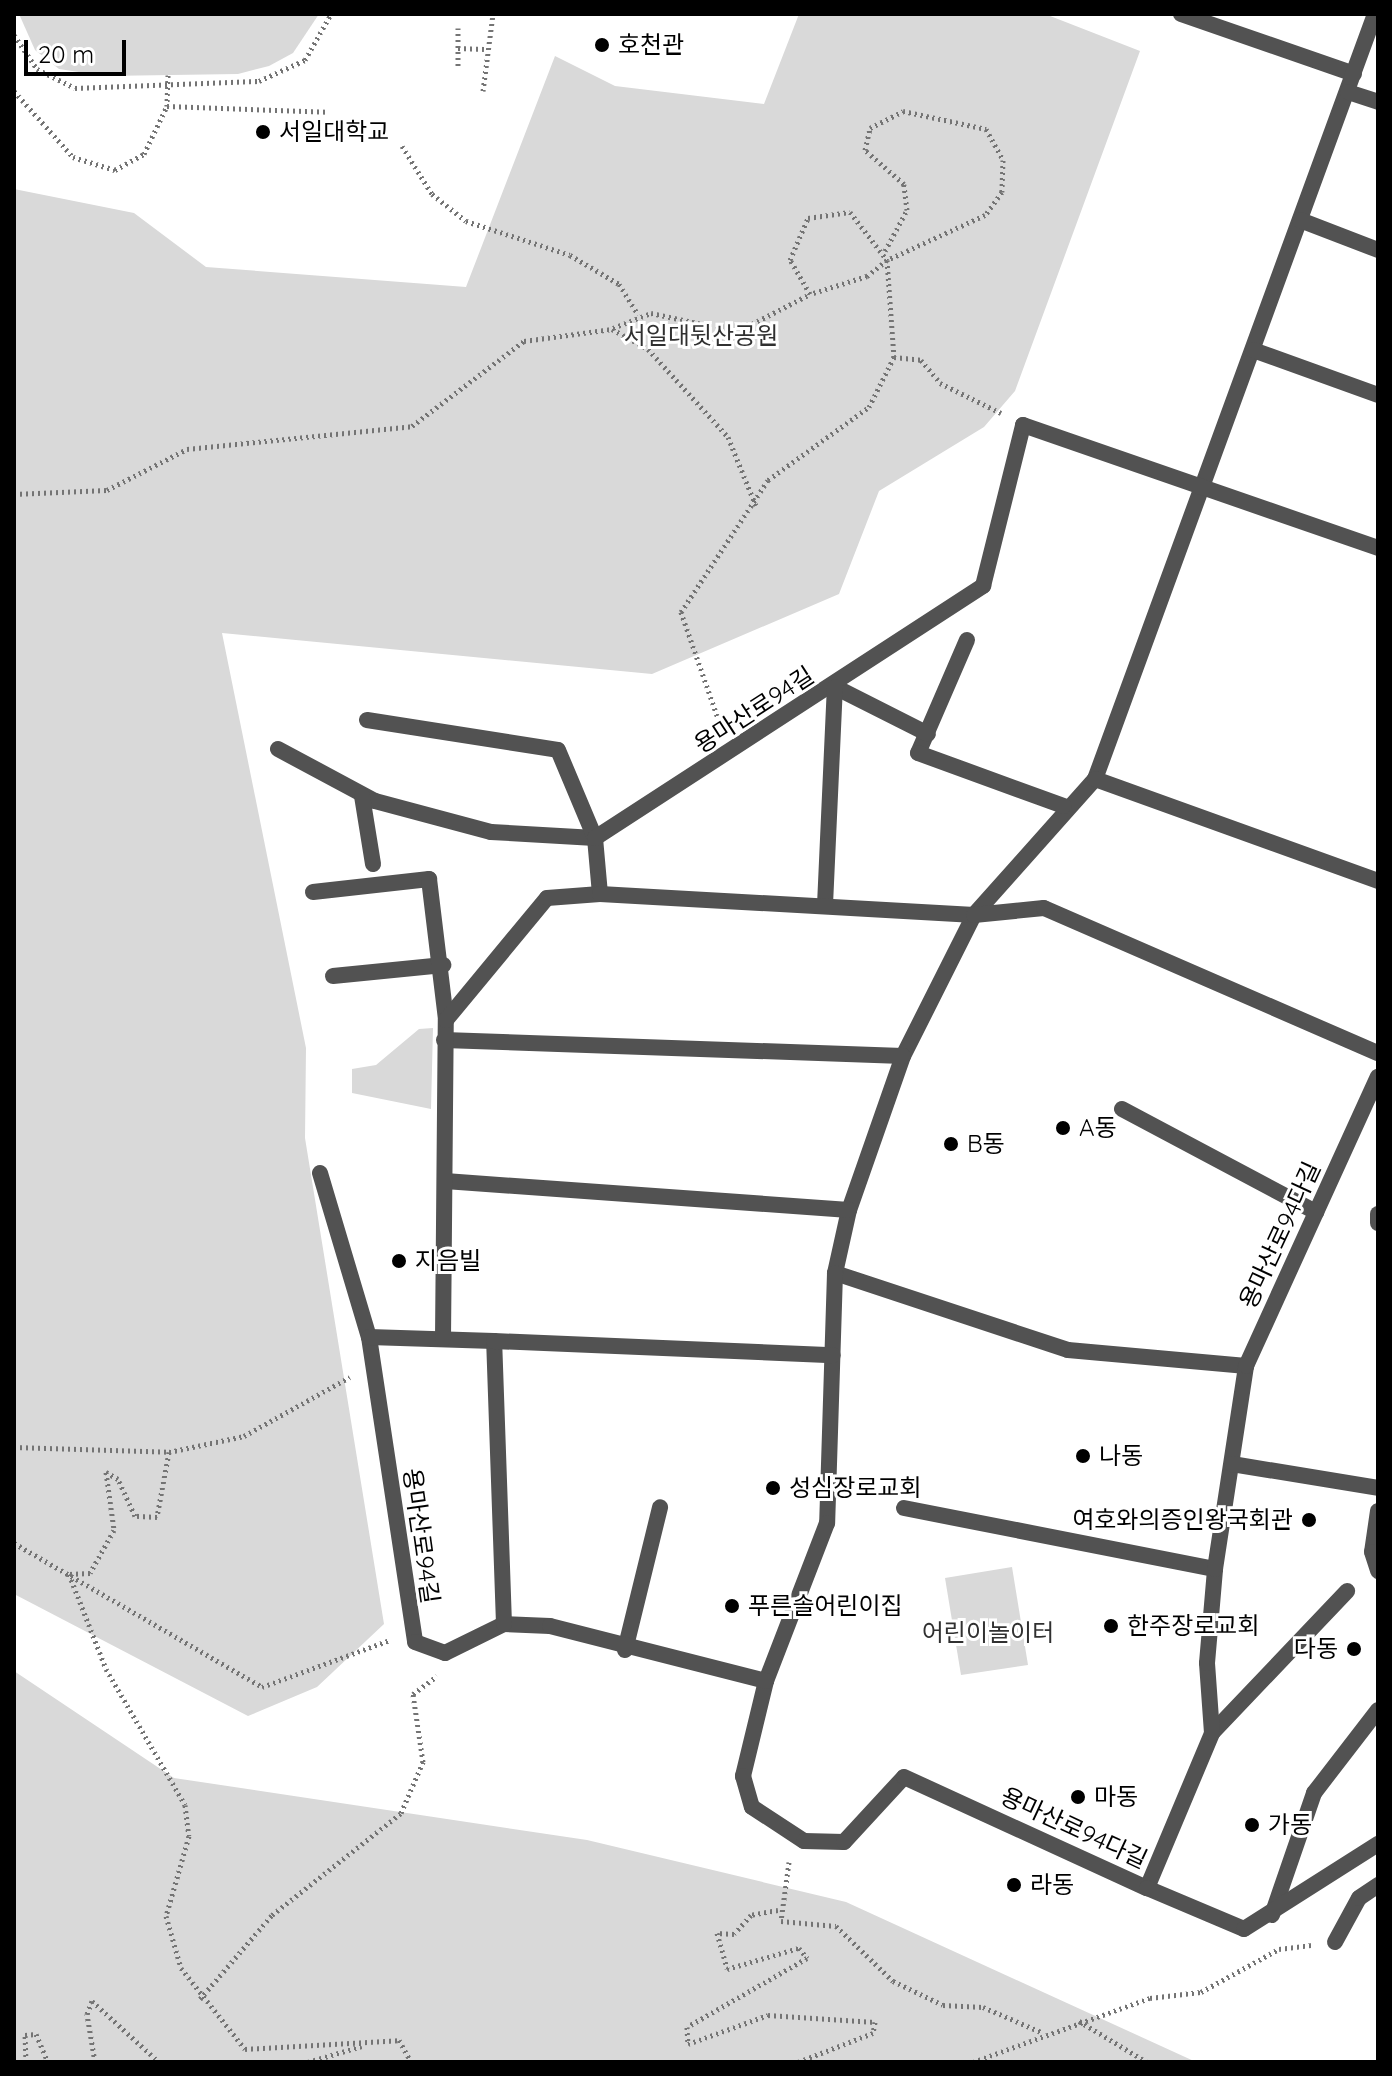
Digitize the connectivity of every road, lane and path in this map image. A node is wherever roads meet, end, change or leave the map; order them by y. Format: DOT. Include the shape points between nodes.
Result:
graph roads {
  1 [pos="331,14"];
  2 [pos="493,14"];
  3 [pos="1181,14"];
  4 [pos="1375,14"];
  5 [pos="458,28"];
  6 [pos="14,35"];
  7 [pos="458,48"];
  8 [pos="484,49"];
  9 [pos="458,66"];
  10 [pos="1354,74"];
  11 [pos="168,75"];
  12 [pos="167,84"];
  13 [pos="14,91"];
  14 [pos="483,91"];
  15 [pos="1348,92"];
  16 [pos="1378,102"];
  17 [pos="167,106"];
  18 [pos="327,112"];
  19 [pos="402,146"];
  20 [pos="1300,220"];
  21 [pos="1378,250"];
  22 [pos="885,251"];
  23 [pos="887,260"];
  24 [pos="810,294"];
  25 [pos="638,315"];
  26 [pos="612,329"];
  27 [pos="1253,350"];
  28 [pos="894,357"];
  29 [pos="1378,395"];
  30 [pos="1023,425"];
  31 [pos="1202,489"];
  32 [pos="14,494"];
  33 [pos="756,506"];
  34 [pos="1378,548"];
  35 [pos="967,640"];
  36 [pos="835,687"];
  37 [pos="367,720"];
  38 [pos="928,734"];
  39 [pos="278,749"];
  40 [pos="730,755"];
  41 [pos="1095,779"];
  42 [pos="362,796"];
  43 [pos="1064,806"];
  44 [pos="595,838"];
  45 [pos="373,864"];
  46 [pos="1378,881"];
  47 [pos="313,892"];
  48 [pos="600,894"];
  49 [pos="825,905"];
  50 [pos="974,915"];
  51 [pos="443,965"];
  52 [pos="333,976"];
  53 [pos="446,1020"];
  54 [pos="444,1040"];
  55 [pos="1378,1053"];
  56 [pos="903,1056"];
  57 [pos="1377,1082"];
  58 [pos="1122,1109"];
  59 [pos="320,1173"];
  60 [pos="445,1181"];
  61 [pos="849,1210"];
  62 [pos="1316,1212"];
  63 [pos="1378,1214"];
  64 [pos="1378,1223"];
  65 [pos="835,1273"];
  66 [pos="369,1337"];
  67 [pos="443,1339"];
  68 [pos="494,1341"];
  69 [pos="833,1355"];
  70 [pos="1246,1366"];
  71 [pos="14,1447"];
  72 [pos="169,1452"];
  73 [pos="1232,1464"];
  74 [pos="1378,1488"];
  75 [pos="660,1507"];
  76 [pos="904,1508"];
  77 [pos="1378,1511"];
  78 [pos="14,1543"];
  79 [pos="1215,1569"];
  80 [pos="1378,1571"];
  81 [pos="69,1574"];
  82 [pos="1347,1591"];
  83 [pos="504,1624"];
  84 [pos="410,1633"];
  85 [pos="625,1650"];
  86 [pos="447,1668"];
  87 [pos="766,1681"];
  88 [pos="1378,1710"];
  89 [pos="1212,1733"];
  90 [pos="795,1838"];
  91 [pos="1378,1844"];
  92 [pos="1378,1885"];
  93 [pos="1147,1888"];
  94 [pos="778,1910"];
  95 [pos="1272,1915"];
  96 [pos="1335,1942"];
  97 [pos="200,1999"];
  98 [pos="1078,2021"];
  99 [pos="1042,2033"];
  100 [pos="362,2046"];
  101 [pos="26,2062"];
  102 [pos="48,2062"];
  103 [pos="95,2062"];
  104 [pos="159,2062"];
  105 [pos="308,2062"];
  106 [pos="411,2062"];
  107 [pos="798,2062"];
  108 [pos="973,2062"];
  109 [pos="1147,2062"];
  1 -- 12 [label="path" via="305,60 277,77"];
  2 -- 8 [label="path"];
  3 -- 10 [label="street"];
  4 -- 10 [label="street"];
  5 -- 7 [label="path"];
  6 -- 12 [label="path" via="37,69 75,88"];
  7 -- 8 [label="path"];
  7 -- 9 [label="path"];
  8 -- 14 [label="path"];
  10 -- 15 [label="street"];
  11 -- 12 [label="path"];
  12 -- 17 [label="path"];
  13 -- 17 [label="path" via="73,157 115,170 144,154"];
  15 -- 16 [label="street"];
  15 -- 20 [label="street"];
  17 -- 18 [label="path"];
  19 -- 25 [label="path" via="432,194 466,221 570,255 619,284"];
  20 -- 21 [label="street"];
  20 -- 27 [label="street"];
  22 -- 23 [label="path"];
  22 -- 23 [label="path" via="907,210 904,184 865,150 870,128 903,111 986,129 1003,160 1002,192 985,215"];
  22 -- 24 [label="path" via="850,212 808,218 790,260"];
  23 -- 24 [label="path" via="867,276"];
  23 -- 28 [label="path"];
  24 -- 25 [label="path" via="752,324 716,327"];
  25 -- 26 [label="path"];
  26 -- 32 [label="path" via="524,341 412,426 187,449 107,490"];
  26 -- 33 [label="path" via="648,349 728,437"];
  27 -- 29 [label="street"];
  27 -- 31 [label="street"];
  28 -- 30 [label="path" via="921,360 940,383"];
  28 -- 33 [label="path" via="869,407 768,480"];
  30 -- 31 [label="street"];
  30 -- 36 [label="street" via="983,586"];
  31 -- 34 [label="street"];
  31 -- 41 [label="street"];
  33 -- 40 [label="path" via="681,612"];
  35 -- 38 [label="street"];
  36 -- 38 [label="street"];
  36 -- 40 [label="street, 용마산로94길"];
  36 -- 49 [label="street, 용마산로94길"];
  37 -- 44 [label="street" via="558,750"];
  38 -- 43 [label="street" via="918,753"];
  39 -- 42 [label="street"];
  40 -- 44 [label="street, 용마산로94길"];
  41 -- 43 [label="street"];
  41 -- 46 [label="street"];
  42 -- 44 [label="street" via="491,832"];
  42 -- 45 [label="street"];
  43 -- 50 [label="street"];
  44 -- 48 [label="street"];
  47 -- 51 [label="street" via="429,879"];
  48 -- 49 [label="street"];
  48 -- 53 [label="street" via="559,895 536,907"];
  49 -- 50 [label="street"];
  50 -- 55 [label="street" via="1026,907 1060,914"];
  50 -- 56 [label="street"];
  51 -- 52 [label="street"];
  51 -- 53 [label="street"];
  53 -- 54 [label="street"];
  54 -- 56 [label="street"];
  54 -- 60 [label="street"];
  56 -- 61 [label="street"];
  57 -- 62 [label="street, 용마산로94다길"];
  58 -- 62 [label="street"];
  59 -- 66 [label="street, 용마산로94길"];
  60 -- 61 [label="street"];
  60 -- 67 [label="street"];
  61 -- 65 [label="street"];
  62 -- 70 [label="street, 용마산로94다길"];
  63 -- 64 [label="street"];
  65 -- 69 [label="street"];
  65 -- 70 [label="street" via="1068,1350"];
  66 -- 67 [label="street"];
  66 -- 72 [label="path" via="356,1373 279,1421"];
  66 -- 84 [label="street, 용마산로94길"];
  67 -- 68 [label="street"];
  68 -- 69 [label="street"];
  68 -- 83 [label="street"];
  69 -- 87 [label="street" via="827,1523"];
  70 -- 73 [label="street, 용마산로94다길"];
  71 -- 72 [label="path"];
  72 -- 81 [label="path, bridge" via="157,1517 135,1516 118,1479 106,1472 114,1530 90,1573"];
  73 -- 74 [label="street"];
  73 -- 79 [label="street, 용마산로94다길"];
  75 -- 85 [label="street"];
  76 -- 79 [label="street"];
  77 -- 80 [label="street" via="1372,1552"];
  78 -- 81 [label="path"];
  79 -- 89 [label="street, 용마산로94다길" via="1207,1663"];
  81 -- 84 [label="path" via="262,1687"];
  81 -- 97 [label="path, bridge" via="106,1669 185,1805 189,1836 166,1916 181,1968"];
  82 -- 89 [label="street"];
  83 -- 84 [label="street, 용마산로94길" via="445,1653 422,1648"];
  83 -- 85 [label="street, 용마산로94길" via="550,1626"];
  85 -- 87 [label="street, 용마산로94길"];
  86 -- 97 [label="path" via="413,1694 423,1762 401,1813 272,1915"];
  87 -- 90 [label="street, 용마산로94다길" via="745,1792 752,1807"];
  88 -- 95 [label="street" via="1314,1793"];
  89 -- 93 [label="street, 용마산로94다길"];
  90 -- 93 [label="street, 용마산로94다길" via="822,1845 852,1839 904,1777"];
  90 -- 94 [label="path"];
  91 -- 95 [label="street"];
  92 -- 96 [label="street" via="1359,1898"];
  93 -- 95 [label="street" via="1233,1927"];
  94 -- 99 [label="path" via="781,1921 836,1926 893,1981 943,2005 983,2007"];
  94 -- 107 [label="path" via="751,1915 734,1934 717,1933 727,1969 799,1948 807,1958 687,2027 688,2044 768,2015 875,2022 873,2033"];
  96 -- 98 [label="path" via="1279,1949 1201,1992"];
  97 -- 100 [label="path, bridge" via="245,2049"];
  98 -- 99 [label="path"];
  98 -- 109 [label="path"];
  99 -- 108 [label="path"];
  100 -- 105 [label="path"];
  100 -- 106 [label="path, bridge" via="399,2040"];
  101 -- 102 [label="path" via="25,2035 36,2034"];
  103 -- 104 [label="path" via="87,2014 92,2001 104,2004"];
}
